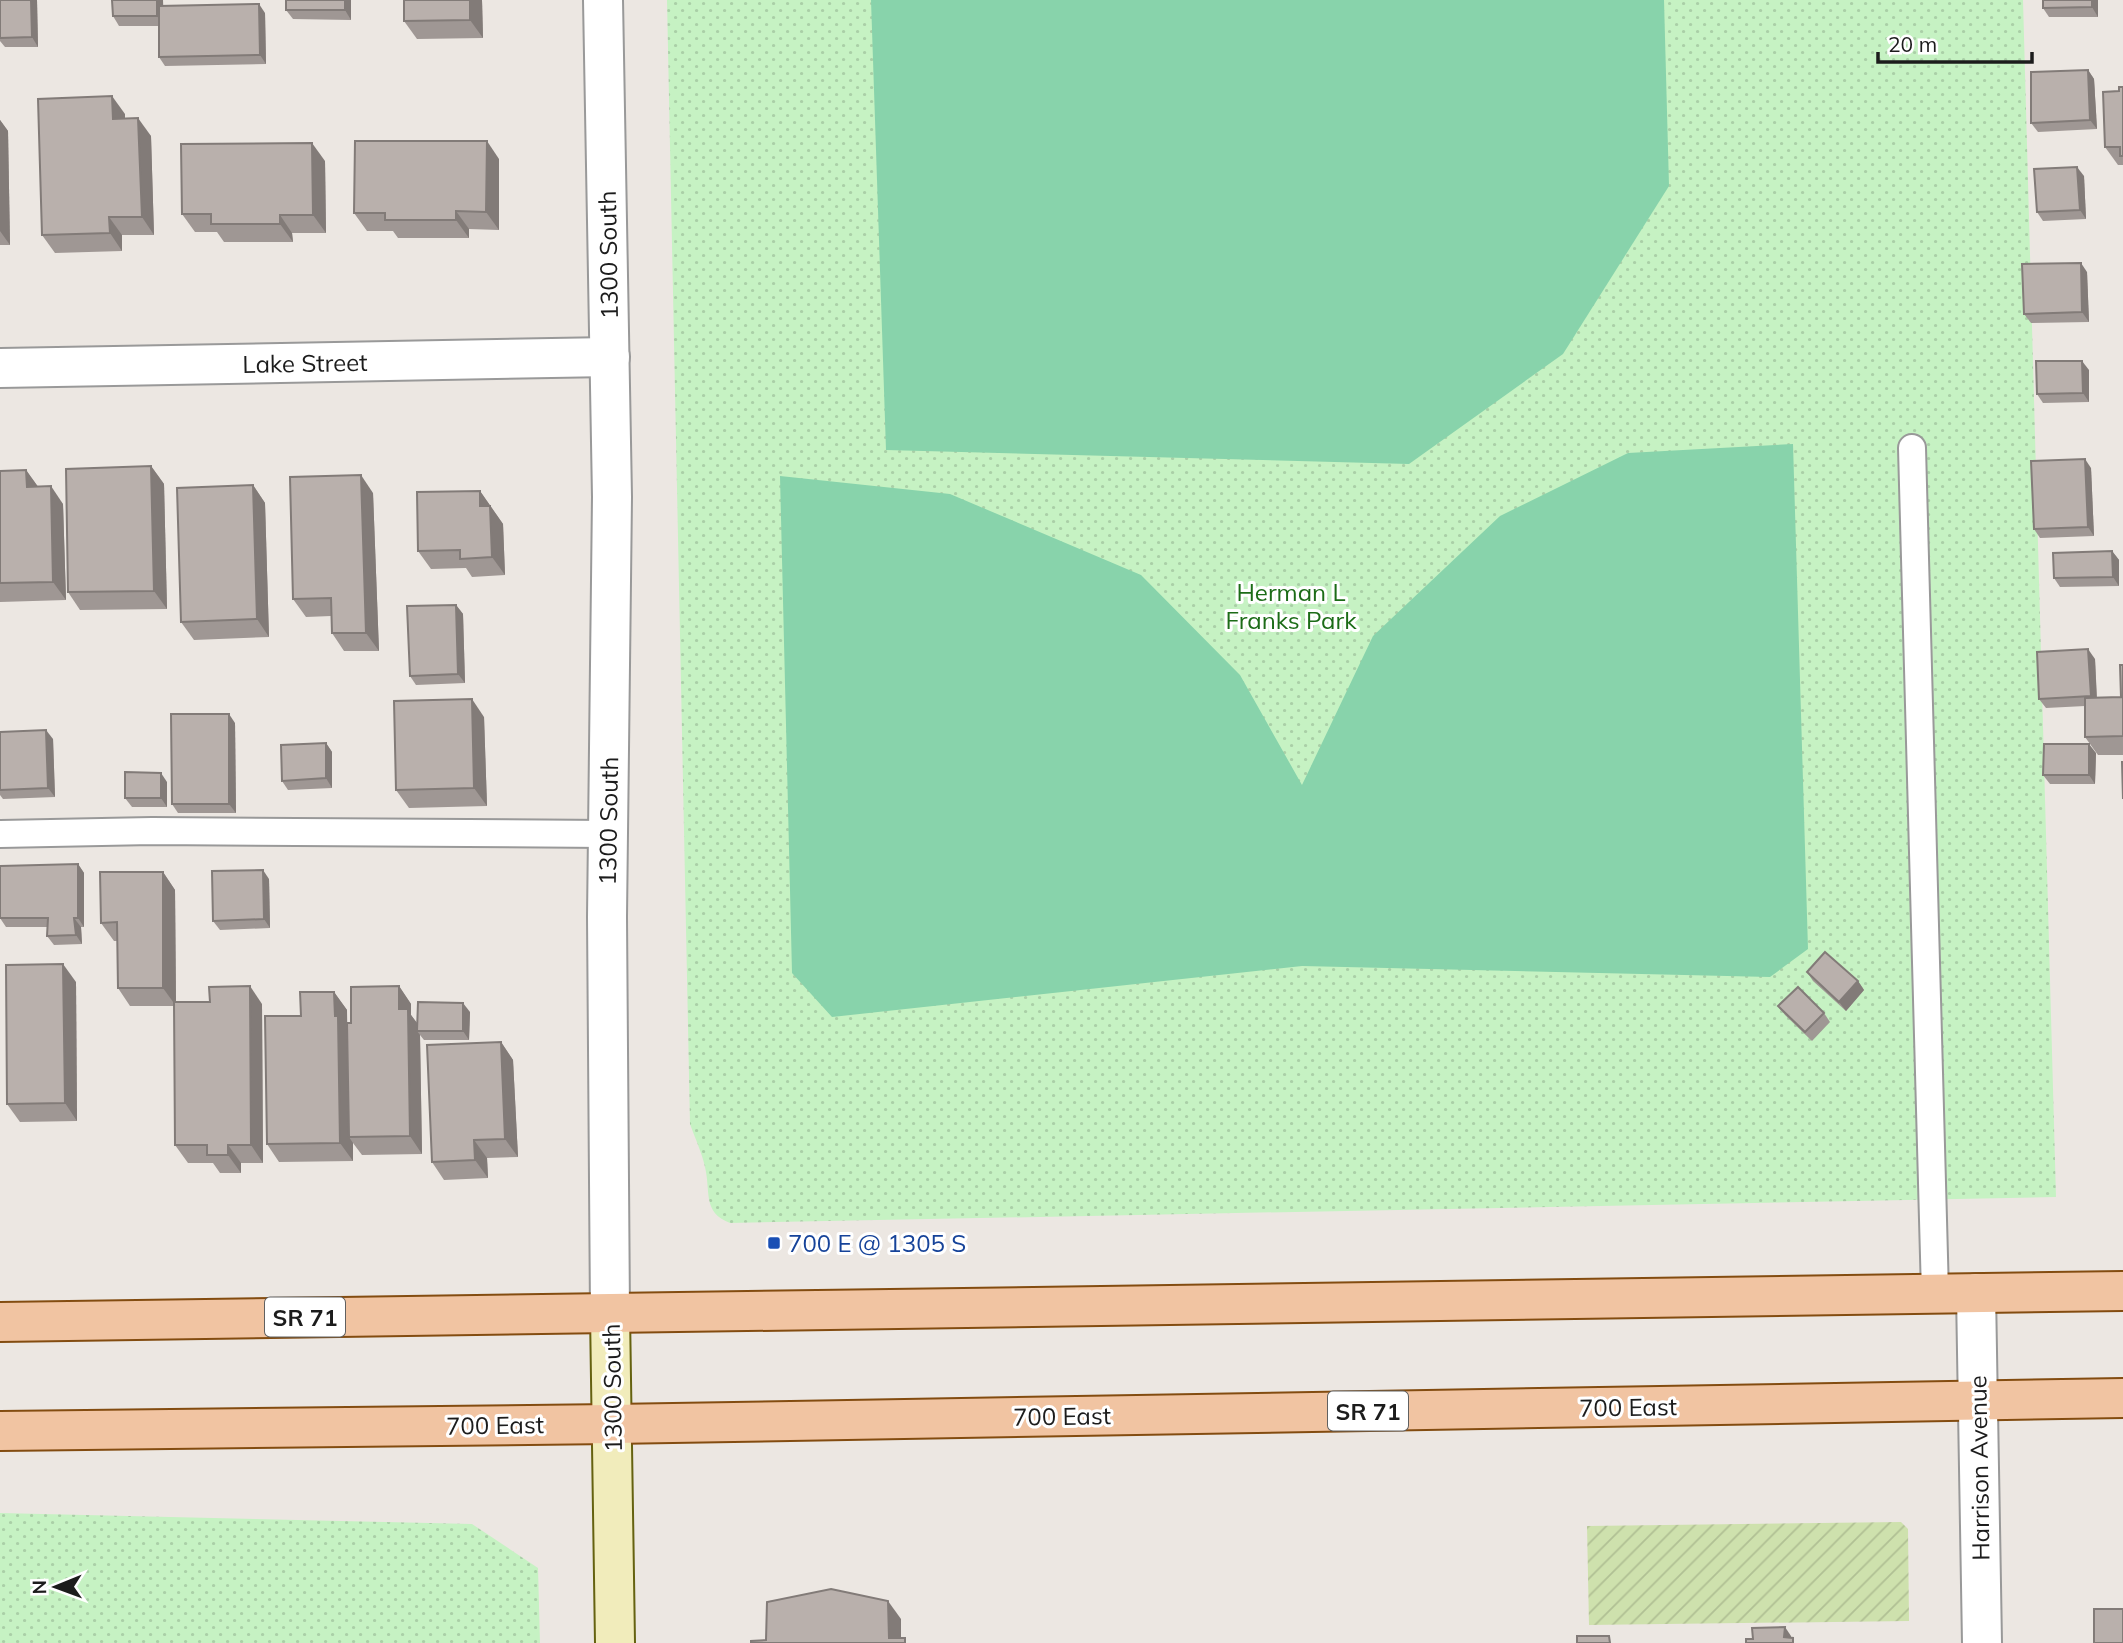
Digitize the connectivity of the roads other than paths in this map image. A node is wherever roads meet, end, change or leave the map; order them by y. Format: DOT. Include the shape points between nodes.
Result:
graph roads {
  1 [pos="603,0"];
  2 [pos="610,357"];
  3 [pos="0,368"];
  4 [pos="1912,448"];
  5 [pos="0,834"];
  6 [pos="608,834"];
  7 [pos="2123,1291"];
  8 [pos="1935,1293"];
  9 [pos="1976,1293"];
  10 [pos="610,1313"];
  11 [pos="0,1322"];
  12 [pos="2123,1398"];
  13 [pos="1978,1401"];
  14 [pos="612,1424"];
  15 [pos="0,1431"];
  16 [pos="615,1643"];
  17 [pos="1982,1643"];
  1 -- 2 [label="street, 1300 South"];
  2 -- 3 [label="street, Lake Street"];
  2 -- 6 [label="street, 1300 South"];
  4 -- 8 [label="lane"];
  5 -- 6 [label="lane"];
  6 -- 10 [label="street, 1300 South"];
  7 -- 9 [label="main road, SR 71"];
  8 -- 9 [label="main road, SR 71"];
  8 -- 10 [label="main road, SR 71"];
  9 -- 13 [label="street, Harrison Avenue"];
  10 -- 11 [label="main road, SR 71"];
  10 -- 14 [label="main road, 1300 South"];
  12 -- 13 [label="main road, 700 East / SR 71"];
  13 -- 14 [label="main road, 700 East / SR 71"];
  13 -- 17 [label="street, Harrison Avenue"];
  14 -- 15 [label="main road, 700 East / SR 71"];
  14 -- 16 [label="main road, 1300 South"];
}
